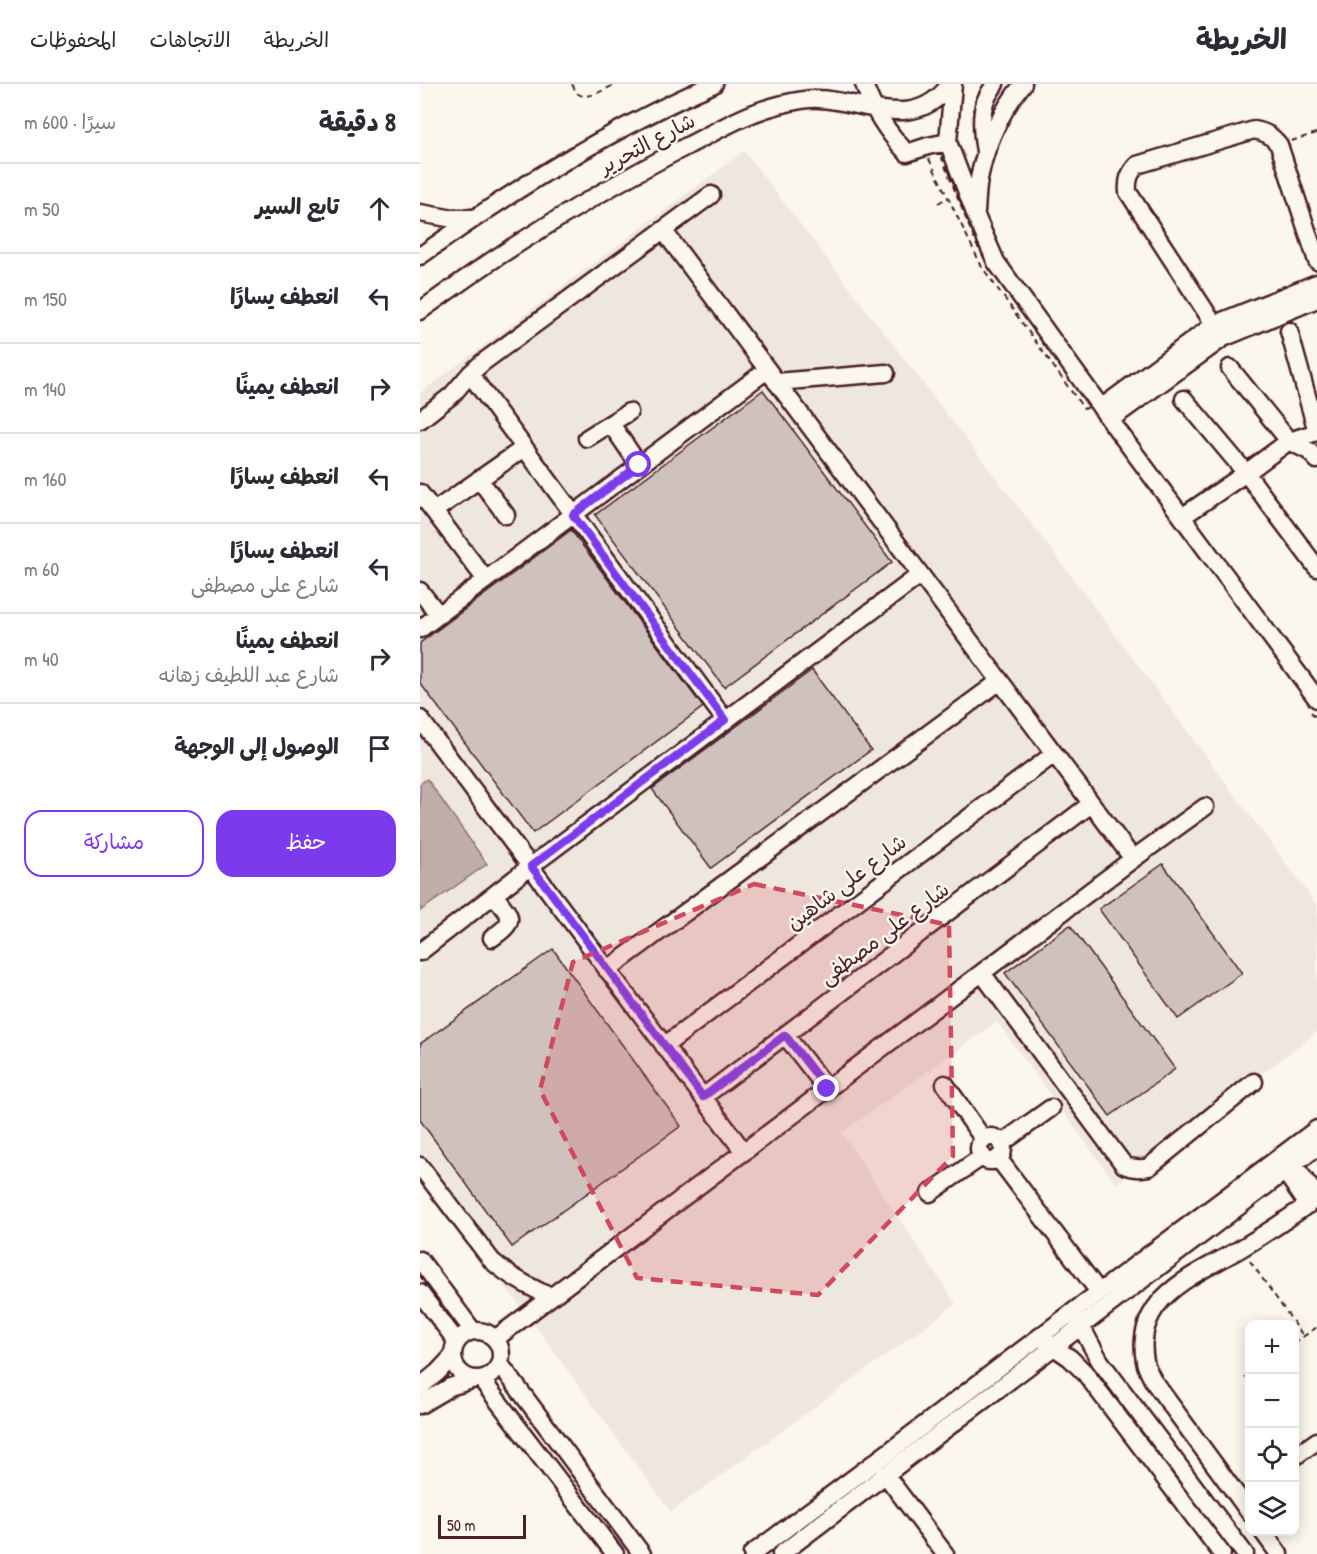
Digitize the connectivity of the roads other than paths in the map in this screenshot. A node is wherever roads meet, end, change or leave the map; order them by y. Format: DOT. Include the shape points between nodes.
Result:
graph roads {
  1 [pos="714,84"];
  2 [pos="864,84"];
  3 [pos="951,84"];
  4 [pos="995,84"];
  5 [pos="1023,84"];
  6 [pos="821,91"];
  7 [pos="873,109"];
  8 [pos="948,141"];
  9 [pos="986,155"];
  10 [pos="711,195"];
  11 [pos="420,213"];
  12 [pos="976,216"];
  13 [pos="473,218"];
  14 [pos="663,230"];
  15 [pos="420,256"];
  16 [pos="1317,261"];
  17 [pos="1317,283"];
  18 [pos="1317,299"];
  19 [pos="420,311"];
  20 [pos="1219,331"];
  21 [pos="1289,331"];
  22 [pos="1230,368"];
  23 [pos="886,373"];
  24 [pos="470,374"];
  25 [pos="772,376"];
  26 [pos="1184,399"];
  27 [pos="629,412"];
  28 [pos="1106,414"];
  29 [pos="420,420"];
  30 [pos="610,424"];
  31 [pos="1317,432"];
  32 [pos="588,438"];
  33 [pos="1289,441"];
  34 [pos="524,448"];
  35 [pos="1317,460"];
  36 [pos="639,465"];
  37 [pos="1246,473"];
  38 [pos="479,480"];
  39 [pos="421,497"];
  40 [pos="434,511"];
  41 [pos="506,515"];
  42 [pos="573,515"];
  43 [pos="1182,517"];
  44 [pos="1317,568"];
  45 [pos="920,575"];
  46 [pos="486,580"];
  47 [pos="420,591"];
  48 [pos="439,615"];
  49 [pos="420,629"];
  50 [pos="1000,681"];
  51 [pos="1317,699"];
  52 [pos="420,719"];
  53 [pos="725,720"];
  54 [pos="1054,754"];
  55 [pos="1091,804"];
  56 [pos="1205,807"];
  57 [pos="1133,859"];
  58 [pos="531,866"];
  59 [pos="494,895"];
  60 [pos="492,938"];
  61 [pos="420,952"];
  62 [pos="607,970"];
  63 [pos="982,973"];
  64 [pos="785,1035"];
  65 [pos="664,1046"];
  66 [pos="1254,1082"];
  67 [pos="945,1084"];
  68 [pos="827,1089"];
  69 [pos="703,1097"];
  70 [pos="1051,1108"];
  71 [pos="1317,1129"];
  72 [pos="1317,1147"];
  73 [pos="992,1149"];
  74 [pos="744,1152"];
  75 [pos="420,1166"];
  76 [pos="1289,1168"];
  77 [pos="930,1193"];
  78 [pos="1314,1200"];
  79 [pos="420,1260"];
  80 [pos="420,1293"];
  81 [pos="550,1297"];
  82 [pos="1100,1298"];
  83 [pos="1078,1318"];
  84 [pos="473,1331"];
  85 [pos="1040,1336"];
  86 [pos="495,1339"];
  87 [pos="1053,1347"];
  88 [pos="455,1349"];
  89 [pos="1023,1359"];
  90 [pos="1100,1361"];
  91 [pos="500,1364"];
  92 [pos="1085,1373"];
  93 [pos="478,1379"];
  94 [pos="420,1387"];
  95 [pos="420,1405"];
  96 [pos="1317,1441"];
  97 [pos="1299,1454"];
  98 [pos="895,1458"];
  99 [pos="885,1474"];
  100 [pos="584,1477"];
  101 [pos="567,1490"];
  102 [pos="1244,1494"];
  103 [pos="1266,1536"];
  104 [pos="615,1554"];
  105 [pos="642,1554"];
  106 [pos="752,1554"];
  107 [pos="781,1554"];
  108 [pos="945,1554"];
  109 [pos="1222,1554"];
  110 [pos="1245,1554"];
  111 [pos="1279,1554"];
  1 -- 13 [label="street, شارع التحرير" via="624,128"];
  2 -- 7 [label="street"];
  3 -- 7 [label="street, شارع التحرير" via="916,110"];
  3 -- 8 [label="street"];
  4 -- 9 [label="street" via="985,101 982,117"];
  5 -- 9 [label="street" via="992,136"];
  6 -- 7 [label="street, شارع التحرير"];
  6 -- 19 [label="street, شارع التحرير" via="749,115 668,156 547,225"];
  7 -- 8 [label="street" via="907,153"];
  8 -- 12 [label="street"];
  9 -- 12 [label="street"];
  10 -- 14 [label="street"];
  11 -- 13 [label="street"];
  12 -- 28 [label="street" via="996,262"];
  13 -- 15 [label="street, شارع التحرير"];
  14 -- 24 [label="street"];
  14 -- 25 [label="street"];
  16 -- 20 [label="street" via="1279,145 1264,132 1254,130 1137,165 1130,173 1128,192"];
  17 -- 20 [label="street"];
  18 -- 20 [label="street"];
  20 -- 28 [label="street"];
  21 -- 31 [label="street"];
  22 -- 33 [label="street"];
  23 -- 25 [label="street"];
  24 -- 29 [label="street" via="452,395"];
  24 -- 34 [label="street"];
  25 -- 36 [label="street"];
  25 -- 45 [label="street"];
  26 -- 37 [label="street"];
  27 -- 30 [label="street"];
  28 -- 43 [label="street"];
  30 -- 32 [label="street"];
  30 -- 36 [label="street"];
  31 -- 33 [label="street"];
  33 -- 35 [label="street"];
  33 -- 37 [label="street"];
  34 -- 38 [label="street"];
  34 -- 42 [label="street"];
  36 -- 42 [label="street"];
  37 -- 43 [label="street"];
  37 -- 44 [label="street"];
  38 -- 40 [label="street"];
  38 -- 41 [label="street"];
  39 -- 40 [label="street"];
  40 -- 46 [label="street"];
  42 -- 46 [label="street"];
  42 -- 53 [label="street"];
  43 -- 51 [label="street"];
  45 -- 50 [label="street"];
  45 -- 53 [label="street"];
  46 -- 48 [label="street"];
  47 -- 48 [label="street"];
  48 -- 49 [label="street"];
  50 -- 54 [label="street"];
  50 -- 62 [label="street"];
  52 -- 58 [label="street"];
  53 -- 58 [label="street"];
  54 -- 55 [label="street"];
  54 -- 65 [label="street, شارع على شاهين"];
  55 -- 57 [label="street"];
  55 -- 64 [label="street, شارع على مصطفى"];
  56 -- 57 [label="street"];
  57 -- 63 [label="street"];
  58 -- 59 [label="street"];
  58 -- 62 [label="street"];
  59 -- 60 [label="street" via="509,919 505,929"];
  59 -- 61 [label="street"];
  62 -- 65 [label="street"];
  63 -- 66 [label="street" via="1124,1165 1131,1168 1149,1167"];
  63 -- 68 [label="street"];
  64 -- 68 [label="street"];
  64 -- 69 [label="street, شارع على مصطفى"];
  65 -- 69 [label="street"];
  67 -- 73 [label="street"];
  68 -- 74 [label="street"];
  69 -- 74 [label="street"];
  70 -- 73 [label="street"];
  71 -- 82 [label="street"];
  72 -- 76 [label="street"];
  73 -- 77 [label="street"];
  73 -- 82 [label="street"];
  74 -- 81 [label="street"];
  75 -- 81 [label="street" via="492,1261 507,1274"];
  76 -- 78 [label="street"];
  76 -- 82 [label="street"];
  78 -- 102 [label="street" via="1173,1288 1157,1303 1147,1321 1145,1363 1154,1382"];
  79 -- 84 [label="street"];
  80 -- 88 [label="street"];
  81 -- 86 [label="street"];
  82 -- 83 [label="street"];
  83 -- 85 [label="street"];
  83 -- 87 [label="street"];
  83 -- 90 [label="street"];
  84 -- 86 [label="street"];
  84 -- 88 [label="street"];
  85 -- 87 [label="street"];
  85 -- 89 [label="street"];
  86 -- 91 [label="street" via="501,1351"];
  87 -- 89 [label="street"];
  87 -- 92 [label="street"];
  88 -- 93 [label="street" via="457,1369"];
  88 -- 94 [label="street" via="438,1372"];
  89 -- 98 [label="street"];
  90 -- 92 [label="street" via="1090,1365"];
  90 -- 110 [label="street"];
  91 -- 93 [label="street" via="492,1374"];
  91 -- 100 [label="street"];
  92 -- 109 [label="street"];
  93 -- 95 [label="street" via="450,1387"];
  93 -- 101 [label="street"];
  96 -- 97 [label="street"];
  98 -- 99 [label="street"];
  98 -- 106 [label="street"];
  99 -- 107 [label="street"];
  99 -- 108 [label="street"];
  100 -- 101 [label="street"];
  100 -- 105 [label="street"];
  101 -- 104 [label="street"];
  103 -- 111 [label="street"];
}
